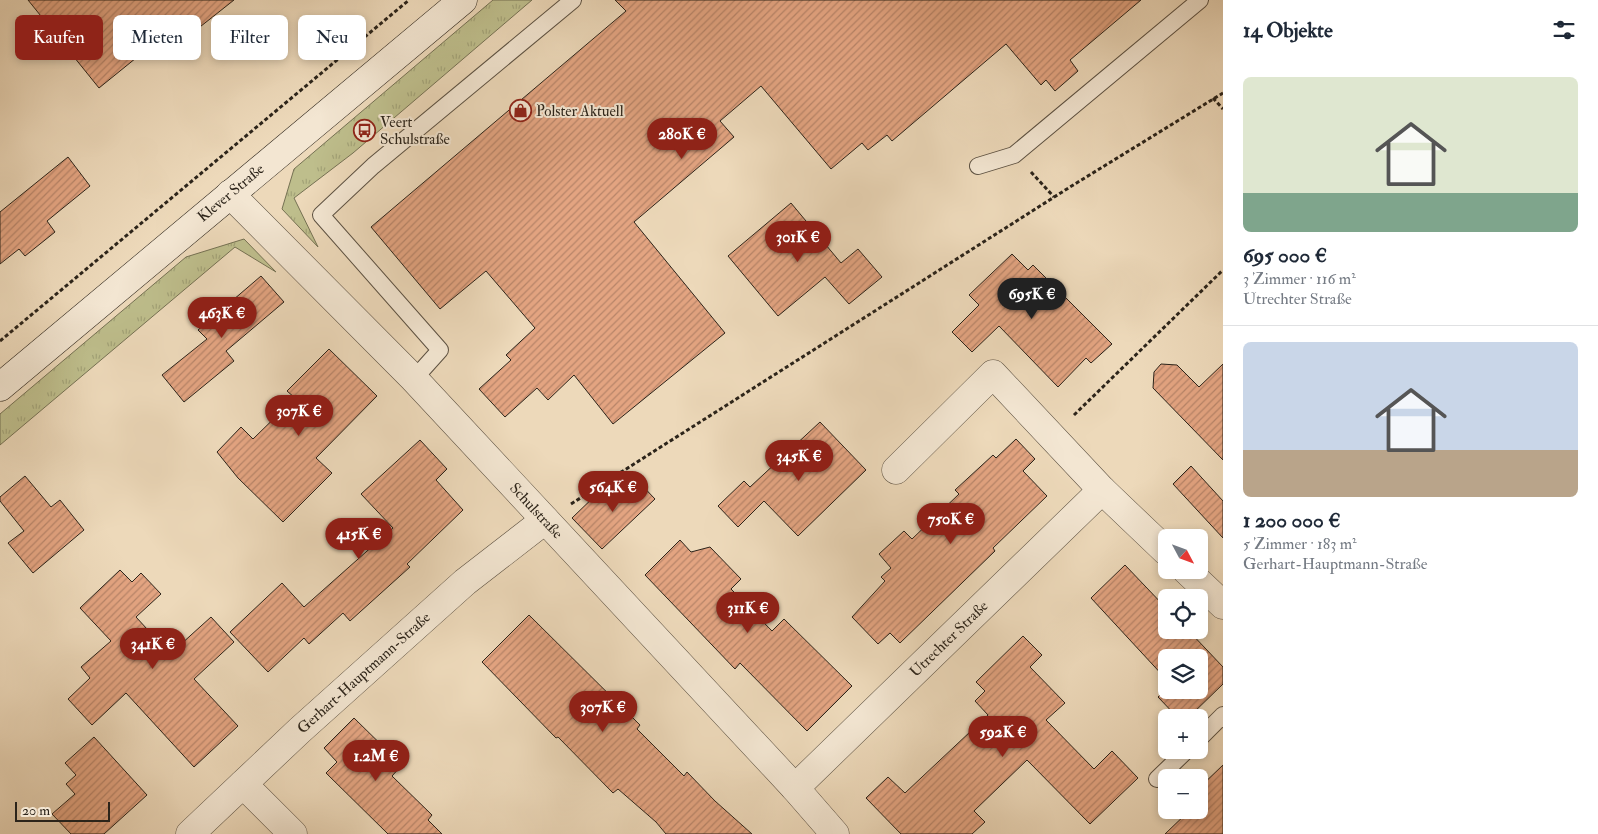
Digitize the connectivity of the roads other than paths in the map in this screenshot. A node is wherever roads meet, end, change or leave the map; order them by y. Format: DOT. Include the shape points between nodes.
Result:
graph roads {
  1 [pos="464,0"];
  2 [pos="573,0"];
  3 [pos="1200,0"];
  4 [pos="978,166"];
  5 [pos="230,194"];
  6 [pos="414,380"];
  7 [pos="0,387"];
  8 [pos="896,470"];
  9 [pos="1102,490"];
  10 [pos="545,520"];
  11 [pos="1158,543"];
  12 [pos="1196,579"];
  13 [pos="1223,605"];
  14 [pos="1223,715"];
  15 [pos="1208,730"];
  16 [pos="1178,759"];
  17 [pos="1157,779"];
  18 [pos="244,784"];
  19 [pos="795,788"];
  20 [pos="190,834"];
  21 [pos="293,834"];
  22 [pos="835,834"];
  1 -- 5 [label="street, Klever Straße"];
  2 -- 6 [label="lane" via="372,166 321,215 440,350"];
  3 -- 4 [label="lane" via="1014,155"];
  5 -- 6 [label="street, Schulstraße"];
  5 -- 7 [label="street, Klever Straße"];
  6 -- 10 [label="street, Schulstraße"];
  8 -- 9 [label="street" via="992,374"];
  9 -- 11 [label="street"];
  9 -- 19 [label="street, Utrechter Straße"];
  10 -- 18 [label="street, Gerhart-Hauptmann-Straße" via="465,582"];
  10 -- 19 [label="street, Schulstraße"];
  12 -- 13 [label="street"];
  14 -- 15 [label="lane"];
  16 -- 17 [label="lane"];
  18 -- 20 [label="street, Gerhart-Hauptmann-Straße"];
  18 -- 21 [label="street"];
  19 -- 22 [label="street, Schulstraße"];
}
